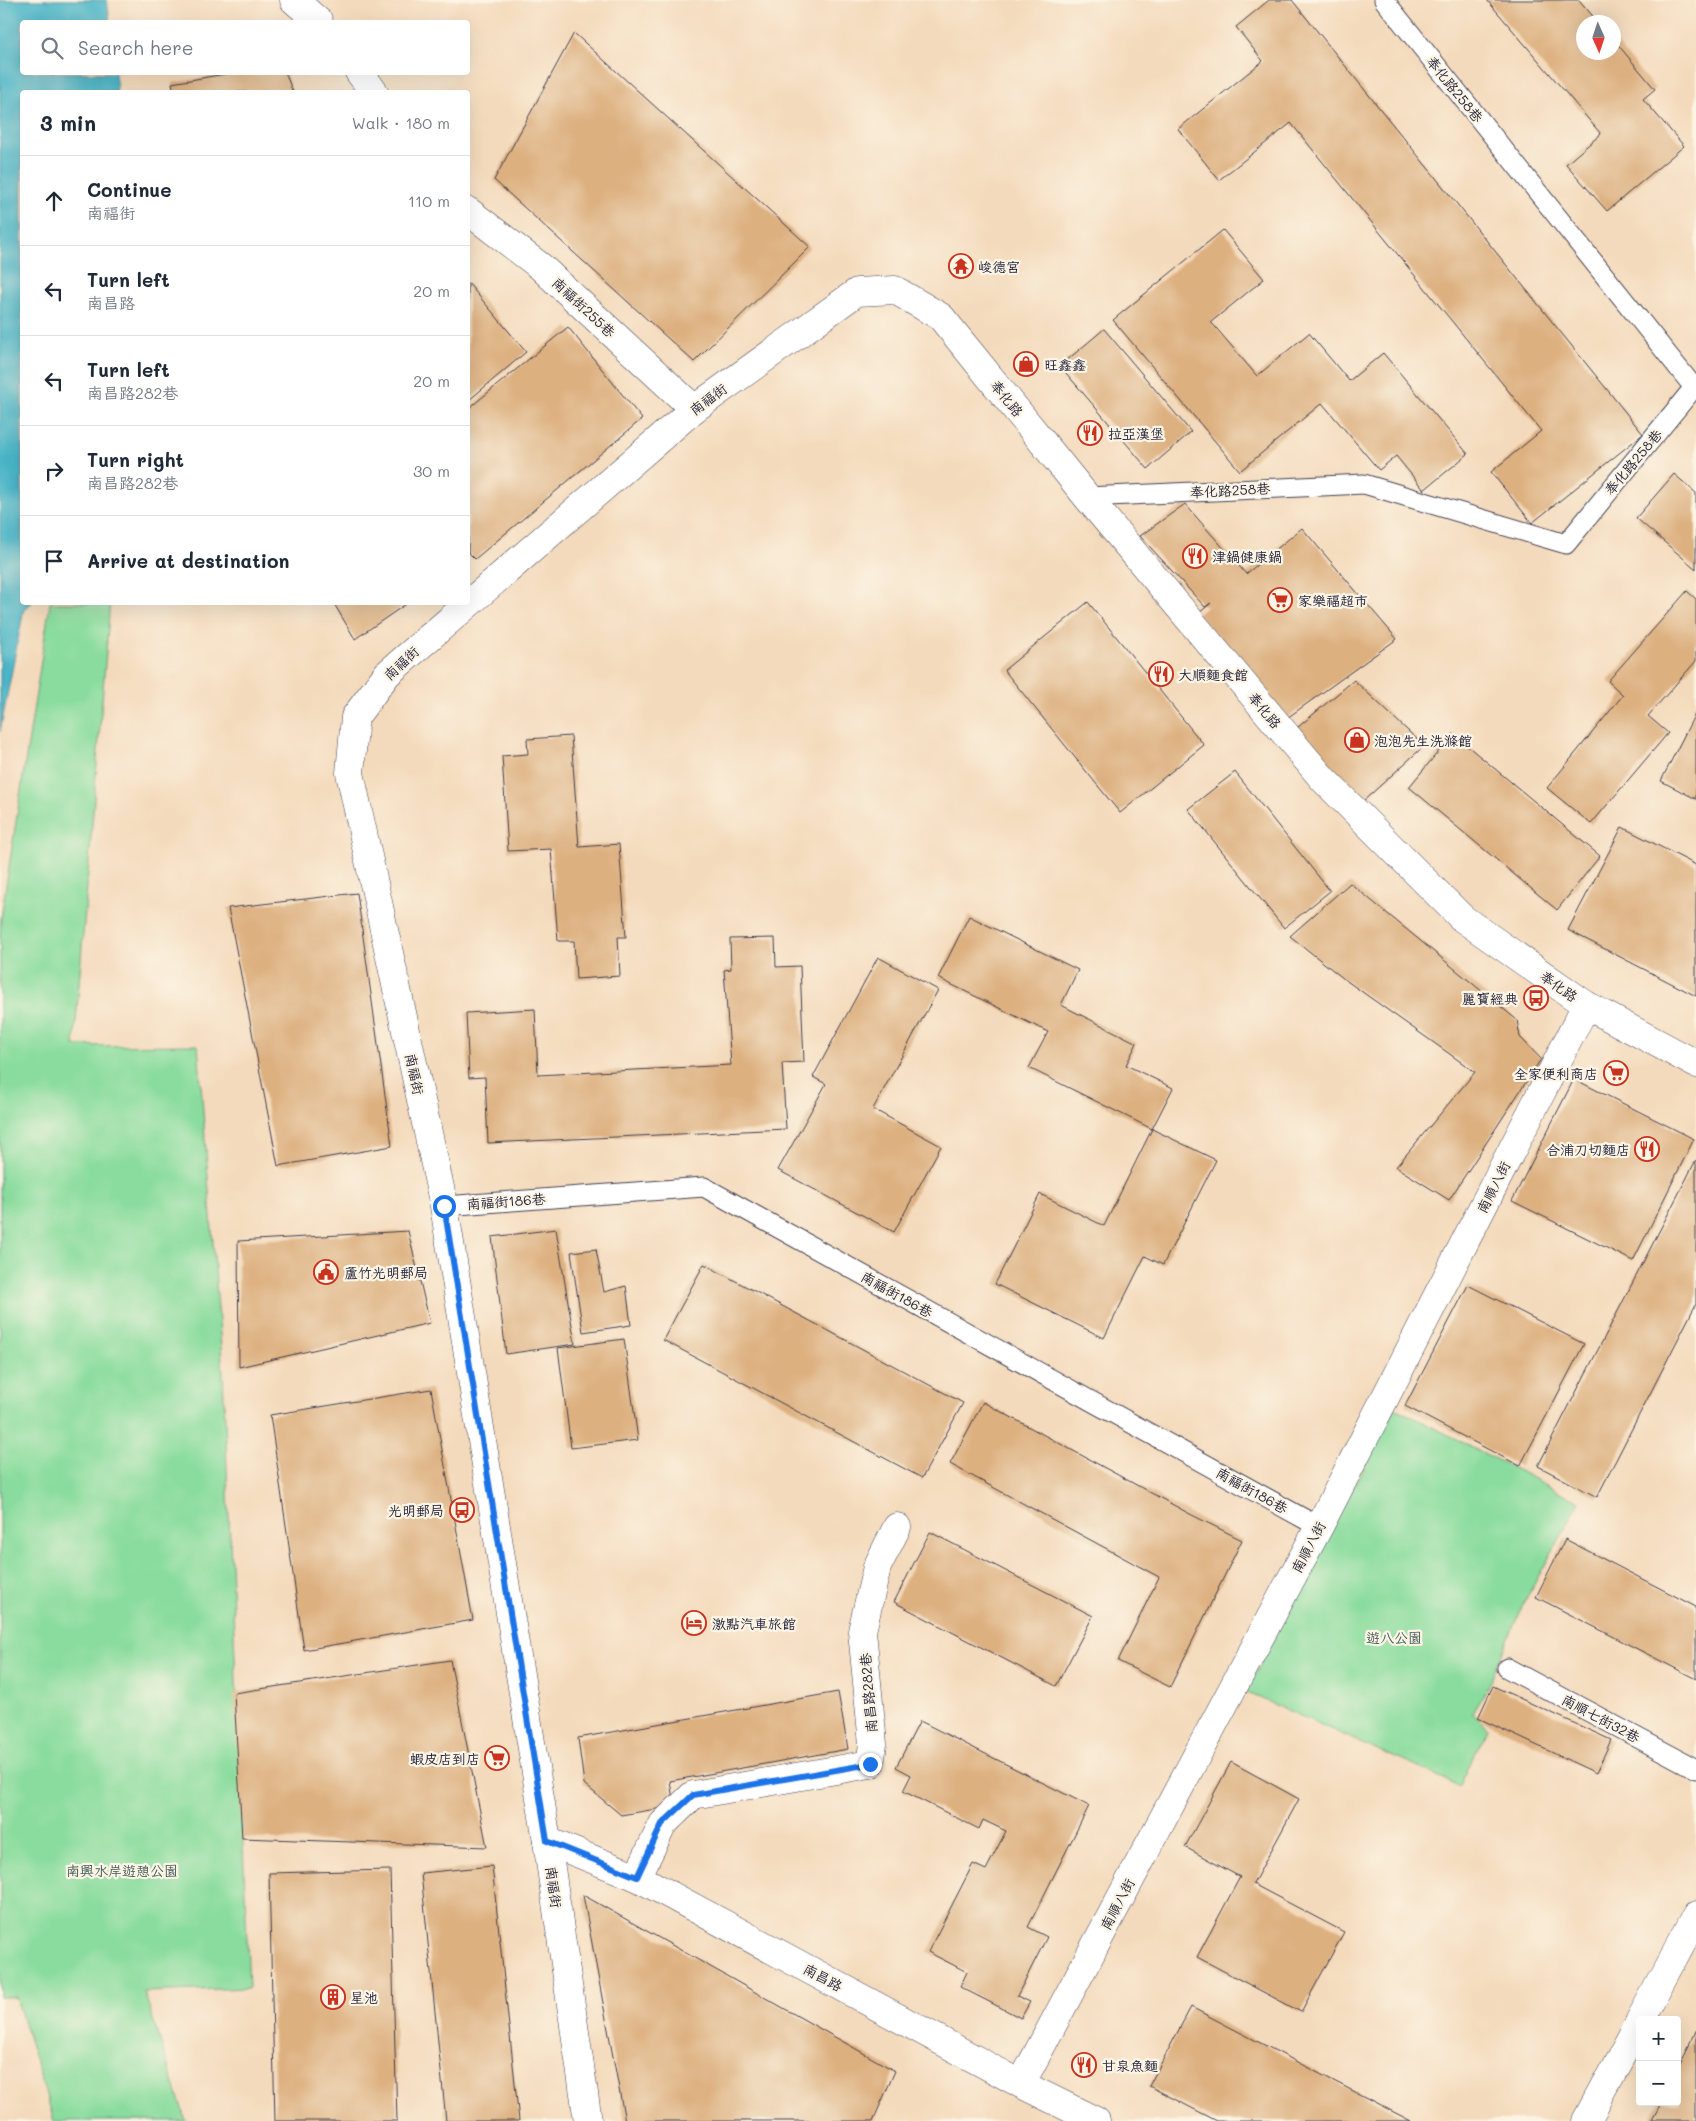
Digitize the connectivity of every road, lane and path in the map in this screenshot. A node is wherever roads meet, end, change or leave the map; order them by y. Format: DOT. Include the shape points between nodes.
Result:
graph roads {
  1 [pos="294,0"];
  2 [pos="1384,0"];
  3 [pos="317,20"];
  4 [pos="360,75"];
  5 [pos="372,90"];
  6 [pos="470,213"];
  7 [pos="895,290"];
  8 [pos="1696,388"];
  9 [pos="694,409"];
  10 [pos="1087,497"];
  11 [pos="470,602"];
  12 [pos="467,605"];
  13 [pos="1586,1005"];
  14 [pos="1696,1064"];
  15 [pos="444,1206"];
  16 [pos="897,1527"];
  17 [pos="1319,1528"];
  18 [pos="1507,1668"];
  19 [pos="1696,1769"];
  20 [pos="547,1841"];
  21 [pos="637,1877"];
  22 [pos="1696,1916"];
  23 [pos="1642,2016"];
  24 [pos="1636,2027"];
  25 [pos="1021,2084"];
  26 [pos="588,2121"];
  27 [pos="1096,2121"];
  28 [pos="1586,2121"];
  1 -- 3 [label="street"];
  2 -- 8 [label="lane, 奉化路258巷"];
  4 -- 5 [label="street"];
  6 -- 9 [label="street, 南福街255巷" via="541,267"];
  7 -- 9 [label="street, 南福街" via="857,292"];
  7 -- 10 [label="street, 奉化路" via="941,317"];
  8 -- 10 [label="lane, 奉化路258巷" via="1566,544 1364,484"];
  9 -- 11 [label="street, 南福街"];
  10 -- 13 [label="street, 奉化路" via="1323,779 1462,918"];
  12 -- 15 [label="street, 南福街" via="387,674 356,717 350,773"];
  13 -- 14 [label="street, 奉化路"];
  13 -- 17 [label="street, 南順八街"];
  15 -- 17 [label="lane, 南福街186巷" via="704,1187"];
  15 -- 20 [label="street, 南福街"];
  16 -- 21 [label="street, 南昌路282巷" via="877,1567 862,1631 873,1744 870,1764 693,1795 662,1824"];
  17 -- 25 [label="street, 南順八街"];
  18 -- 19 [label="lane, 南順七街32巷"];
  20 -- 21 [label="street, 南昌路"];
  20 -- 26 [label="street, 南福街"];
  21 -- 25 [label="street, 南昌路"];
  22 -- 23 [label="street"];
  24 -- 28 [label="street"];
  25 -- 27 [label="street, 南昌路"];
}
